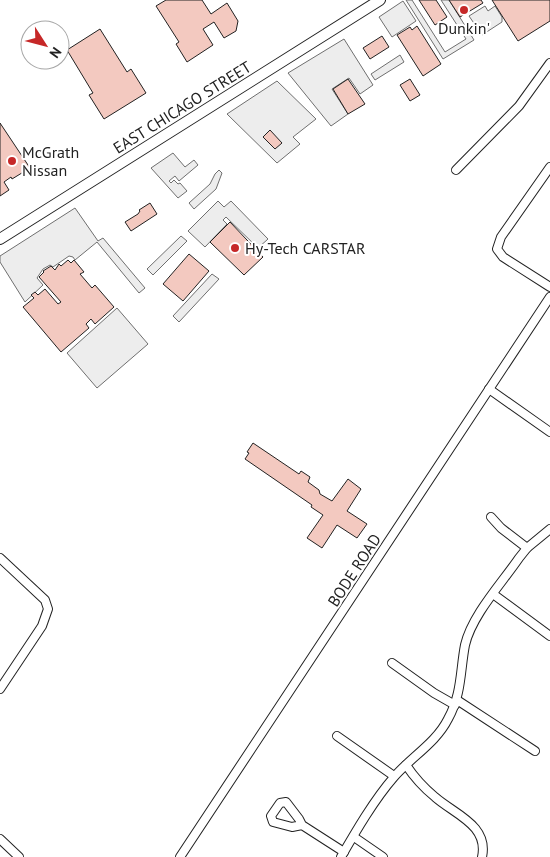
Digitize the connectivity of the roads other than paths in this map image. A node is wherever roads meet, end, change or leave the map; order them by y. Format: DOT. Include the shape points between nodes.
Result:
graph roads {
  1 [pos="380,0"];
  2 [pos="550,63"];
  3 [pos="550,166"];
  4 [pos="456,170"];
  5 [pos="0,239"];
  6 [pos="550,288"];
  7 [pos="550,297"];
  8 [pos="489,389"];
  9 [pos="550,432"];
  10 [pos="491,517"];
  11 [pos="550,529"];
  12 [pos="527,548"];
  13 [pos="0,558"];
  14 [pos="493,594"];
  15 [pos="550,636"];
  16 [pos="392,664"];
  17 [pos="0,689"];
  18 [pos="456,703"];
  19 [pos="337,736"];
  20 [pos="535,751"];
  21 [pos="406,765"];
  22 [pos="394,776"];
  23 [pos="302,825"];
  24 [pos="354,837"];
  25 [pos="0,839"];
  26 [pos="343,854"];
  27 [pos="19,857"];
  28 [pos="180,857"];
  29 [pos="384,857"];
  30 [pos="482,857"];
  1 -- 5 [label="main road, EAST CHICAGO STREET"];
  2 -- 4 [label="street" via="519,106"];
  3 -- 6 [label="street" via="500,240 498,251"];
  7 -- 8 [label="street, BODE ROAD"];
  8 -- 9 [label="street"];
  8 -- 28 [label="street, BODE ROAD"];
  10 -- 12 [label="street"];
  11 -- 12 [label="street"];
  12 -- 14 [label="street"];
  13 -- 17 [label="street" via="46,600 48,609 42,626"];
  14 -- 15 [label="street"];
  14 -- 18 [label="street" via="475,619 466,644"];
  16 -- 18 [label="street"];
  18 -- 20 [label="street"];
  18 -- 21 [label="street" via="436,736"];
  19 -- 22 [label="street"];
  21 -- 22 [label="street"];
  21 -- 30 [label="street" via="436,798 478,830"];
  22 -- 24 [label="street"];
  23 -- 26 [label="street"];
  24 -- 26 [label="street"];
  24 -- 29 [label="street"];
  25 -- 27 [label="street"];
}
